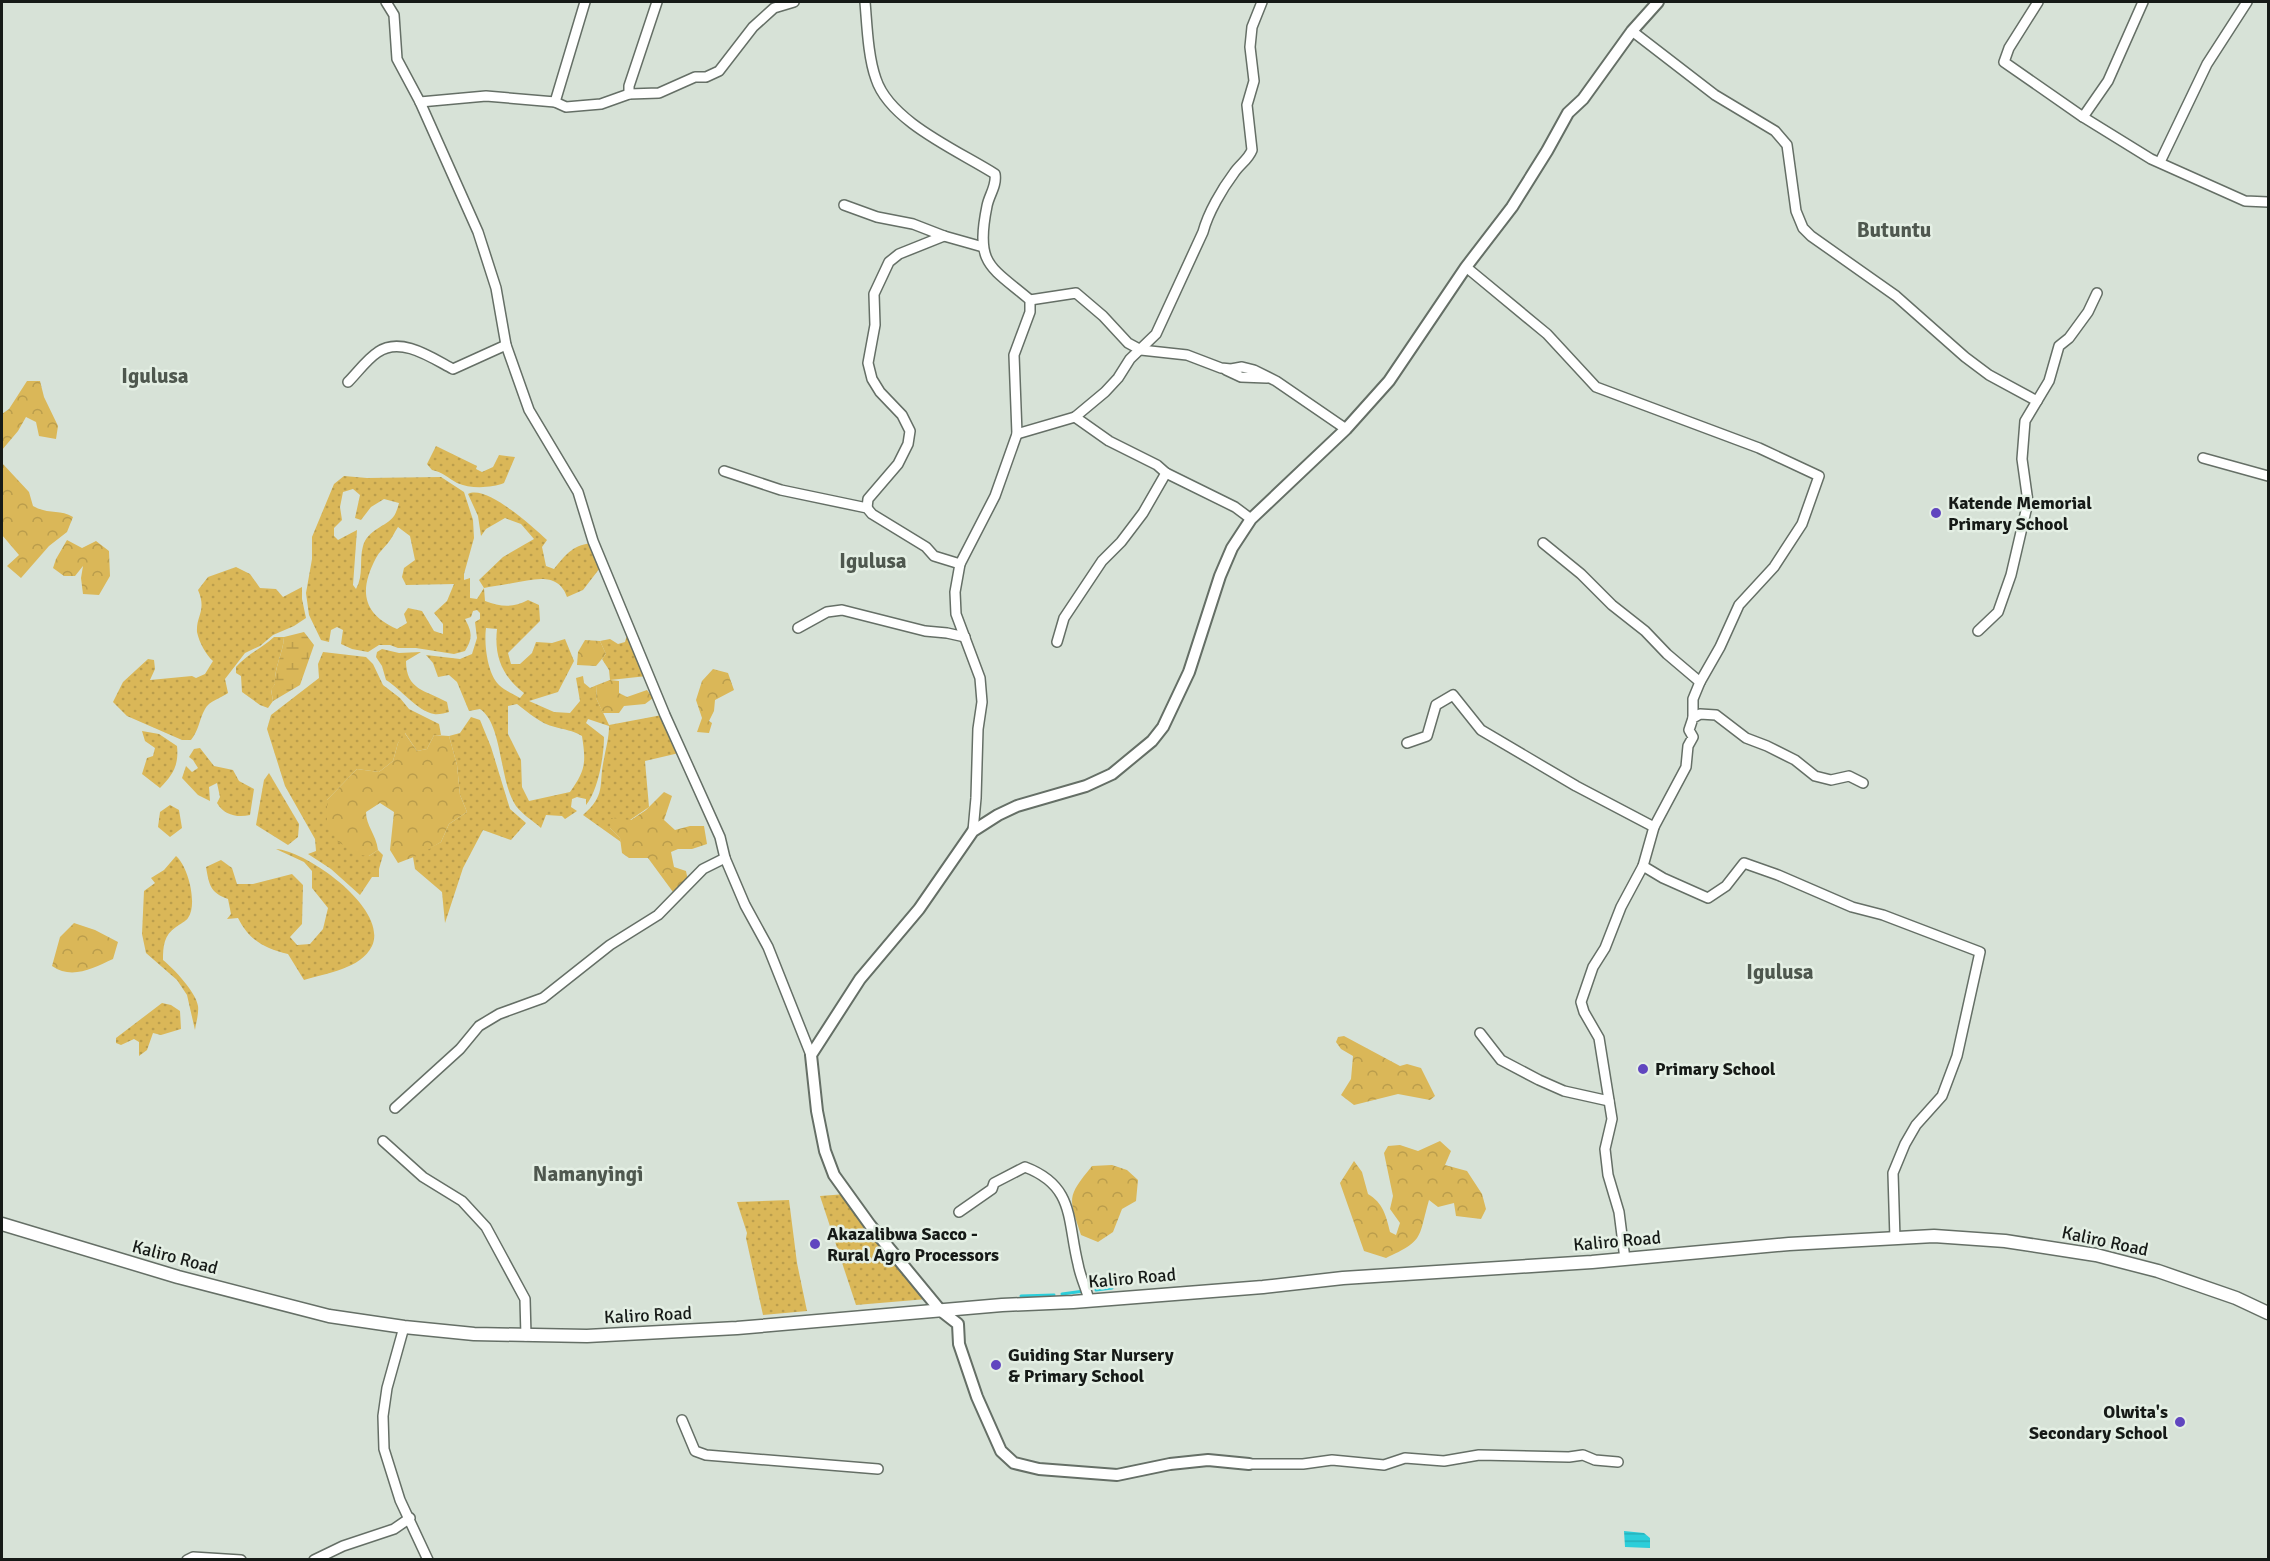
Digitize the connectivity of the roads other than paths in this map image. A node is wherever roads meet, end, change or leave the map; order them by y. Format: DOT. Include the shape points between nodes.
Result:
graph roads {
  1 [pos="386,2"];
  2 [pos="585,2"];
  3 [pos="657,2"];
  4 [pos="794,2"];
  5 [pos="864,2"];
  6 [pos="1262,2"];
  7 [pos="2038,2"];
  8 [pos="2143,2"];
  9 [pos="2247,2"];
  10 [pos="1654,3"];
  11 [pos="1632,31"];
  12 [pos="629,94"];
  13 [pos="420,102"];
  14 [pos="555,102"];
  15 [pos="2083,117"];
  16 [pos="2160,162"];
  17 [pos="2268,202"];
  18 [pos="844,205"];
  19 [pos="944,236"];
  20 [pos="983,248"];
  21 [pos="1466,267"];
  22 [pos="2097,293"];
  23 [pos="1030,300"];
  24 [pos="506,345"];
  25 [pos="1141,350"];
  26 [pos="348,382"];
  27 [pos="2037,402"];
  28 [pos="1074,417"];
  29 [pos="1346,429"];
  30 [pos="1017,434"];
  31 [pos="2204,458"];
  32 [pos="724,471"];
  33 [pos="1166,473"];
  34 [pos="2268,477"];
  35 [pos="867,508"];
  36 [pos="1251,519"];
  37 [pos="1543,543"];
  38 [pos="960,564"];
  39 [pos="798,628"];
  40 [pos="1978,631"];
  41 [pos="965,637"];
  42 [pos="1057,642"];
  43 [pos="1700,682"];
  44 [pos="1693,718"];
  45 [pos="1407,743"];
  46 [pos="1863,783"];
  47 [pos="1654,827"];
  48 [pos="973,831"];
  49 [pos="725,858"];
  50 [pos="1643,866"];
  51 [pos="1480,1033"];
  52 [pos="811,1055"];
  53 [pos="1609,1101"];
  54 [pos="395,1108"];
  55 [pos="383,1142"];
  56 [pos="959,1212"];
  57 [pos="2,1224"];
  58 [pos="1895,1239"];
  59 [pos="1625,1258"];
  60 [pos="1089,1300"];
  61 [pos="940,1310"];
  62 [pos="2268,1313"];
  63 [pos="404,1327"];
  64 [pos="526,1336"];
  65 [pos="682,1420"];
  66 [pos="1618,1462"];
  67 [pos="1249,1464"];
  68 [pos="878,1469"];
  69 [pos="410,1518"];
  70 [pos="187,1560"];
  71 [pos="241,1560"];
  72 [pos="314,1560"];
  73 [pos="428,1560"];
  1 -- 13 [label="street" via="393,15 397,59"];
  2 -- 14 [label="street"];
  3 -- 12 [label="street"];
  4 -- 12 [label="street" via="774,8 719,71 706,77 695,76 659,93"];
  5 -- 20 [label="street" via="875,78 886,100 943,144 995,174"];
  6 -- 25 [label="street" via="1251,37 1254,81 1247,105 1250,157 1234,172 1207,216 1156,334"];
  7 -- 15 [label="street" via="2004,62"];
  8 -- 15 [label="street" via="2108,81"];
  9 -- 16 [label="street" via="2207,63"];
  10 -- 11 [label="street"];
  11 -- 21 [label="street" via="1583,99 1568,113 1512,207"];
  11 -- 27 [label="street" via="1715,95 1775,131 1787,145 1796,211 1811,236 1896,296 1981,369"];
  12 -- 14 [label="street" via="601,104 566,107"];
  13 -- 14 [label="street" via="486,96"];
  13 -- 24 [label="street" via="478,232 496,288"];
  15 -- 16 [label="street"];
  16 -- 17 [label="street" via="2245,201"];
  18 -- 19 [label="street"];
  19 -- 20 [label="street"];
  19 -- 35 [label="street" via="889,262 874,294 875,325 868,363 872,379 910,431 898,464 868,499"];
  20 -- 23 [label="street" via="990,266"];
  21 -- 29 [label="street" via="1389,381"];
  21 -- 43 [label="street" via="1547,334 1596,387 1759,448 1819,476 1802,524 1774,567 1739,605"];
  22 -- 27 [label="street" via="2088,312 2059,346 2049,381"];
  23 -- 25 [label="street" via="1077,293 1128,343"];
  23 -- 30 [label="street" via="1030,312 1014,355"];
  24 -- 26 [label="street" via="453,369 398,345 379,351"];
  24 -- 49 [label="street" via="529,410 578,492 593,541 720,837"];
  25 -- 28 [label="street" via="1105,392"];
  25 -- 29 [label="street" via="1187,355 1221,368 1242,367 1270,378"];
  27 -- 40 [label="street" via="2025,422 2022,459 2028,502 2011,575 1998,612"];
  28 -- 30 [label="street"];
  28 -- 33 [label="street"];
  29 -- 36 [label="street"];
  30 -- 38 [label="street" via="995,496"];
  31 -- 34 [label="street"];
  32 -- 35 [label="street" via="781,490"];
  33 -- 36 [label="street"];
  33 -- 42 [label="street" via="1143,513 1101,561 1064,618"];
  35 -- 38 [label="street" via="934,556"];
  36 -- 48 [label="street" via="1220,576 1189,672 1163,727 1152,741 1112,774 1086,786 1017,806"];
  37 -- 43 [label="street"];
  38 -- 41 [label="street" via="956,614"];
  39 -- 41 [label="street" via="827,612 842,610 925,632"];
  41 -- 48 [label="street" via="980,678 982,702"];
  43 -- 44 [label="street" via="1693,699"];
  44 -- 46 [label="street" via="1700,714 1716,715 1746,738 1795,760 1815,776 1831,780 1849,776"];
  44 -- 47 [label="street" via="1686,766"];
  45 -- 47 [label="street" via="1428,736 1436,705 1453,695 1481,730"];
  47 -- 50 [label="street"];
  48 -- 52 [label="street" via="919,909 860,979"];
  49 -- 52 [label="street" via="768,947"];
  49 -- 54 [label="street" via="703,869 658,915 610,945 543,999 499,1014 479,1026 460,1049"];
  50 -- 53 [label="street" via="1593,967 1581,1002 1599,1038"];
  50 -- 58 [label="street" via="1707,898 1726,886 1744,863 1852,907 1980,952 1957,1056 1942,1096 1916,1125 1893,1173"];
  51 -- 53 [label="street" via="1501,1060 1529,1075 1564,1091"];
  52 -- 61 [label="street" via="817,1111 829,1166 840,1187"];
  53 -- 59 [label="street" via="1612,1119 1605,1149"];
  55 -- 64 [label="street" via="423,1177 462,1201 486,1227 525,1299"];
  56 -- 60 [label="street" via="1014,1172 1025,1167 1042,1173 1062,1193"];
  57 -- 63 [label="main road, Kaliro Road" via="299,1309"];
  58 -- 59 [label="main road, Kaliro Road"];
  58 -- 62 [label="main road, Kaliro Road" via="1934,1236 2005,1241 2096,1255 2158,1271"];
  59 -- 60 [label="main road, Kaliro Road"];
  60 -- 61 [label="main road, Kaliro Road"];
  61 -- 64 [label="main road, Kaliro Road" via="737,1328"];
  61 -- 67 [label="street" via="958,1324 959,1344 977,1397 1001,1451 1014,1463 1039,1469 1118,1475 1170,1464"];
  63 -- 64 [label="main road, Kaliro Road"];
  63 -- 69 [label="street" via="387,1388 384,1449 400,1500"];
  65 -- 68 [label="street" via="695,1451 706,1455"];
  66 -- 67 [label="street" via="1583,1455 1479,1455 1444,1461 1405,1458 1384,1465 1332,1460"];
  69 -- 72 [label="street" via="394,1529"];
  69 -- 73 [label="street"];
  70 -- 71 [label="street"];
}
